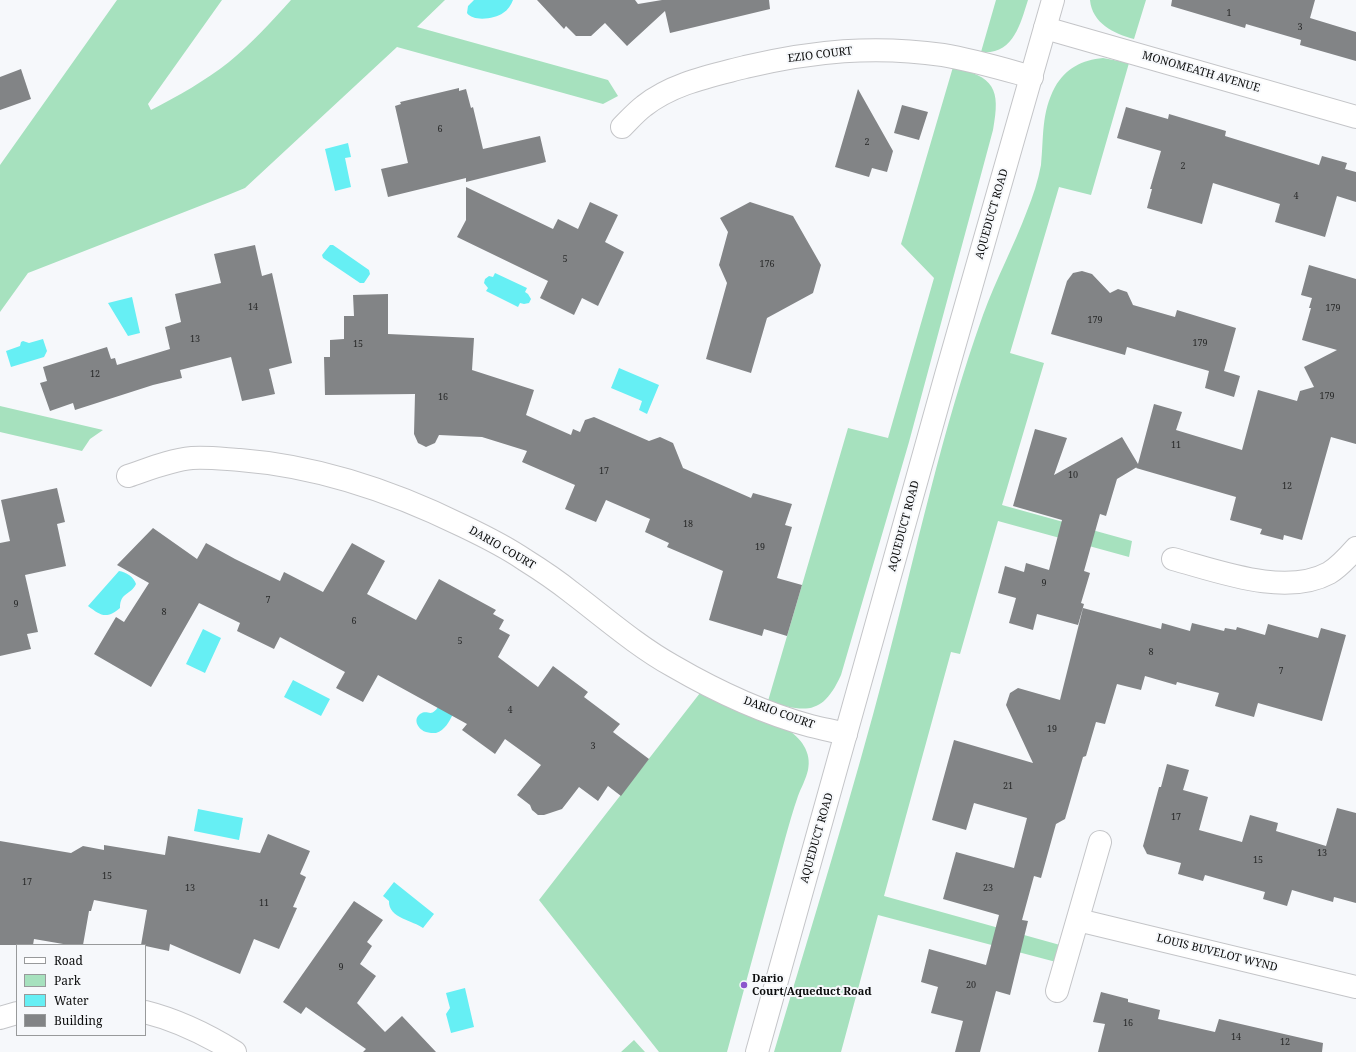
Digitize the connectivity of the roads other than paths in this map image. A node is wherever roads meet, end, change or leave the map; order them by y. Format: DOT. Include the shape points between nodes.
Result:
graph roads {
  1 [pos="1053,0"];
  2 [pos="1045,28"];
  3 [pos="1032,76"];
  4 [pos="1356,117"];
  5 [pos="622,127"];
  6 [pos="128,476"];
  7 [pos="1356,548"];
  8 [pos="1173,559"];
  9 [pos="846,734"];
  10 [pos="1100,842"];
  11 [pos="1078,920"];
  12 [pos="1356,987"];
  13 [pos="1057,991"];
  14 [pos="146,1012"];
  15 [pos="16,1013"];
  16 [pos="0,1018"];
  17 [pos="234,1052"];
  18 [pos="757,1052"];
  1 -- 2 [label="street, AQUEDUCT ROAD"];
  2 -- 3 [label="street, AQUEDUCT ROAD"];
  2 -- 4 [label="street, MONOMEATH AVENUE"];
  3 -- 5 [label="street, EZIO COURT" via="944,55 874,49 840,51 772,61 690,82 666,92 644,106"];
  3 -- 9 [label="street, AQUEDUCT ROAD"];
  6 -- 9 [label="street, DARIO COURT" via="193,458 225,459 303,469 373,489 430,510 523,558 634,640 671,665 707,684 810,726"];
  7 -- 8 [label="street" via="1345,561 1329,573 1297,583 1278,584 1252,580"];
  9 -- 18 [label="street, AQUEDUCT ROAD"];
  10 -- 11 [label="street"];
  11 -- 12 [label="street, LOUIS BUVELOT WYND"];
  11 -- 13 [label="street"];
  14 -- 17 [label="street" via="187,1026"];
  15 -- 16 [label="street"];
}
